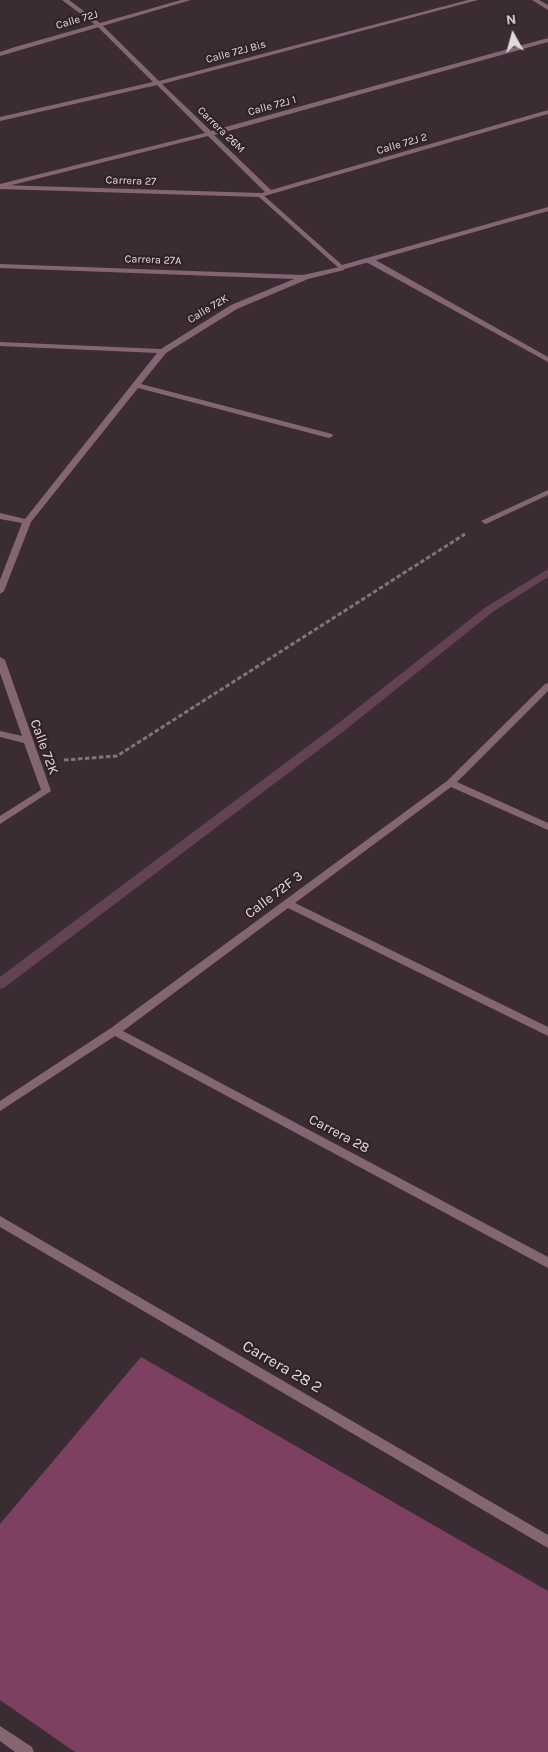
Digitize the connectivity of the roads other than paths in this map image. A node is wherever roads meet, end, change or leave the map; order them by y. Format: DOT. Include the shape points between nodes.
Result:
graph roads {
  1 [pos="65,0"];
  2 [pos="188,0"];
  3 [pos="475,0"];
  4 [pos="535,0"];
  5 [pos="548,8"];
  6 [pos="99,24"];
  7 [pos="548,40"];
  8 [pos="0,54"];
  9 [pos="158,83"];
  10 [pos="548,112"];
  11 [pos="0,119"];
  12 [pos="209,134"];
  13 [pos="0,186"];
  14 [pos="270,193"];
  15 [pos="261,196"];
  16 [pos="548,209"];
  17 [pos="369,260"];
  18 [pos="0,266"];
  19 [pos="341,268"];
  20 [pos="305,277"];
  21 [pos="0,344"];
  22 [pos="163,350"];
  23 [pos="548,360"];
  24 [pos="136,385"];
  25 [pos="329,436"];
  26 [pos="548,492"];
  27 [pos="0,516"];
  28 [pos="485,521"];
  29 [pos="27,522"];
  30 [pos="0,591"];
  31 [pos="0,660"];
  32 [pos="548,686"];
  33 [pos="0,734"];
  34 [pos="27,740"];
  35 [pos="450,783"];
  36 [pos="0,821"];
  37 [pos="548,826"];
  38 [pos="286,902"];
  39 [pos="115,1031"];
  40 [pos="548,1032"];
  41 [pos="0,1107"];
  42 [pos="0,1221"];
  43 [pos="548,1263"];
  44 [pos="548,1542"];
  45 [pos="0,1733"];
  46 [pos="27,1752"];
  1 -- 6 [label="street"];
  2 -- 6 [label="street, Calle 72J"];
  3 -- 9 [label="street, Calle 72J Bis"];
  4 -- 5 [label="street"];
  6 -- 8 [label="street, Calle 72J"];
  6 -- 9 [label="street, Carrera 26M"];
  7 -- 12 [label="street, Calle 72J 1"];
  9 -- 11 [label="street, Calle 72J Bis"];
  9 -- 12 [label="street, Carrera 26M"];
  10 -- 14 [label="street, Calle 72J 2"];
  12 -- 13 [label="street, Calle 72J 1"];
  12 -- 14 [label="street, Carrera 26M"];
  13 -- 15 [label="street, Carrera 27"];
  14 -- 15 [label="street, Calle 72J 2"];
  15 -- 19 [label="street"];
  16 -- 17 [label="street, Calle 72K"];
  17 -- 19 [label="street, Calle 72K"];
  17 -- 23 [label="street"];
  18 -- 20 [label="street, Carrera 27A"];
  19 -- 20 [label="street, Calle 72K"];
  20 -- 22 [label="street, Calle 72K" via="234,307"];
  21 -- 22 [label="street"];
  22 -- 24 [label="street, Calle 72K"];
  24 -- 25 [label="street"];
  24 -- 29 [label="street, Calle 72K"];
  26 -- 28 [label="street"];
  27 -- 29 [label="street"];
  29 -- 30 [label="street, Calle 72K"];
  31 -- 34 [label="street, Calle 72K"];
  32 -- 35 [label="street, Calle 72F 3"];
  33 -- 34 [label="street"];
  34 -- 36 [label="street, Calle 72K" via="46,791"];
  35 -- 37 [label="street"];
  35 -- 38 [label="street, Calle 72F 3"];
  38 -- 39 [label="street, Calle 72F 3"];
  38 -- 40 [label="street"];
  39 -- 41 [label="street, Calle 72F 3"];
  39 -- 43 [label="street, Carrera 28"];
  42 -- 44 [label="street, Carrera 28 2"];
  45 -- 46 [label="street"];
}
